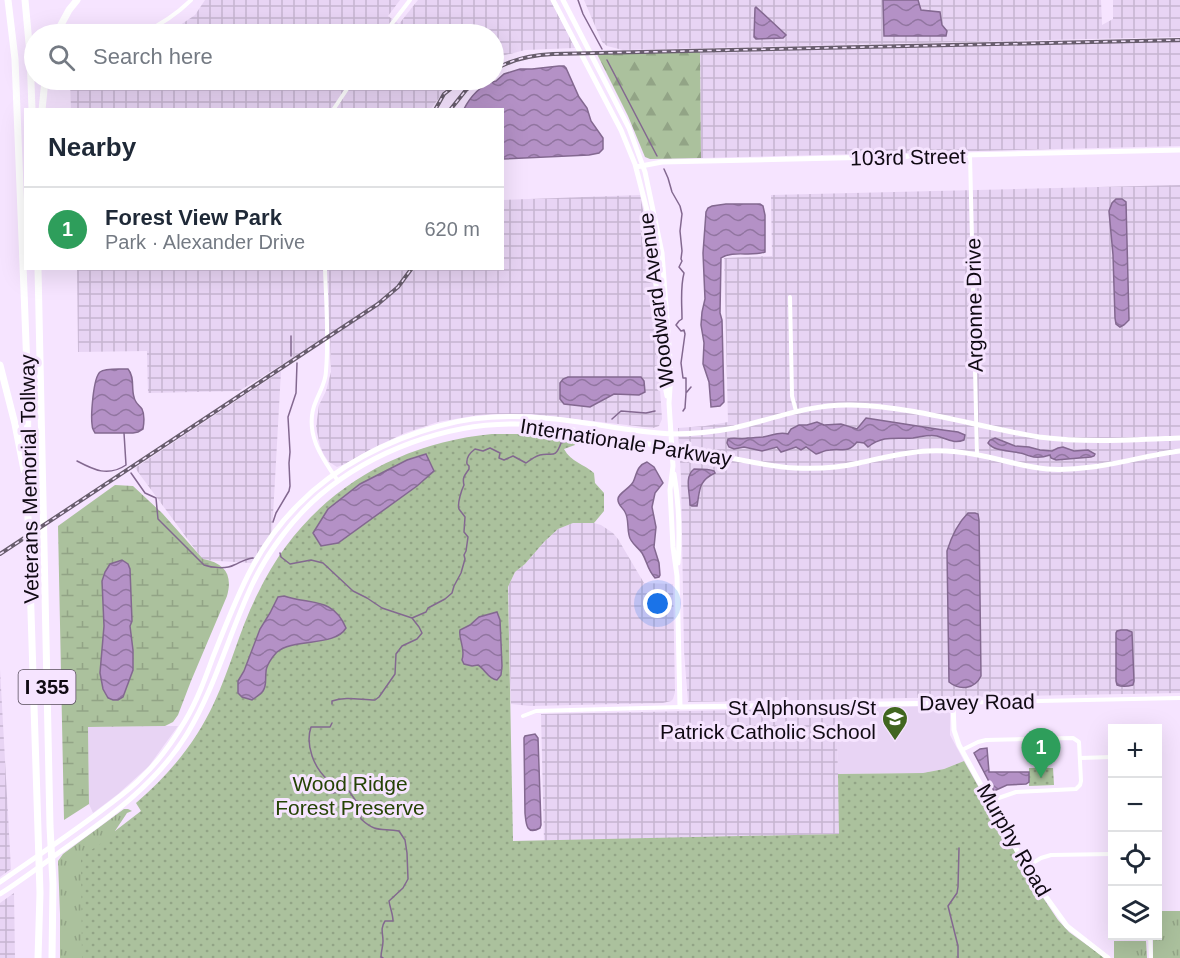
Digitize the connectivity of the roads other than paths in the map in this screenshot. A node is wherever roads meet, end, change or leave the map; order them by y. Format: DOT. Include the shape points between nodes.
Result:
graph roads {
  1 [pos="8,0"];
  2 [pos="25,0"];
  3 [pos="77,0"];
  4 [pos="191,0"];
  5 [pos="410,0"];
  6 [pos="553,0"];
  7 [pos="563,0"];
  8 [pos="27,24"];
  9 [pos="61,24"];
  10 [pos="162,24"];
  11 [pos="392,24"];
  12 [pos="32,90"];
  13 [pos="44,90"];
  14 [pos="346,90"];
  15 [pos="33,108"];
  16 [pos="42,108"];
  17 [pos="334,108"];
  18 [pos="1180,150"];
  19 [pos="970,155"];
  20 [pos="643,166"];
  21 [pos="636,168"];
  22 [pos="38,270"];
  23 [pos="325,270"];
  24 [pos="790,297"];
  25 [pos="0,364"];
  26 [pos="669,403"];
  27 [pos="796,411"];
  28 [pos="976,425"];
  29 [pos="672,434"];
  30 [pos="1180,438"];
  31 [pos="672,447"];
  32 [pos="1180,451"];
  33 [pos="977,455"];
  34 [pos="334,475"];
  35 [pos="338,481"];
  36 [pos="27,487"];
  37 [pos="269,539"];
  38 [pos="276,546"];
  39 [pos="1180,698"];
  40 [pos="953,703"];
  41 [pos="680,707"];
  42 [pos="523,716"];
  43 [pos="962,750"];
  44 [pos="1108,757"];
  45 [pos="1080,758"];
  46 [pos="990,801"];
  47 [pos="1108,854"];
  48 [pos="1026,867"];
  49 [pos="0,882"];
  50 [pos="0,894"];
  51 [pos="1150,940"];
  52 [pos="38,958"];
  53 [pos="52,958"];
  54 [pos="1108,958"];
  55 [pos="1151,958"];
  1 -- 36 [label="highway, Veterans Memorial Tollway / I 355" via="15,59 28,394"];
  2 -- 8 [label="highway"];
  3 -- 9 [label="highway"];
  4 -- 10 [label="street"];
  5 -- 11 [label="street"];
  6 -- 21 [label="street, Woodward Avenue" via="621,130"];
  7 -- 20 [label="street, Woodward Avenue" via="629,128"];
  12 -- 15 [label="highway"];
  13 -- 16 [label="highway"];
  14 -- 17 [label="street"];
  18 -- 19 [label="street, 103rd Street"];
  19 -- 20 [label="street, 103rd Street" via="662,162"];
  19 -- 28 [label="street, Argonne Drive"];
  20 -- 21 [label="street, 103rd Street"];
  20 -- 26 [label="street, Woodward Avenue" via="662,253 671,373"];
  21 -- 26 [label="street, Woodward Avenue" via="649,218 662,371"];
  22 -- 53 [label="highway, Veterans Memorial Tollway / I 355"];
  23 -- 34 [label="street" via="327,372 312,412 311,427 318,451"];
  24 -- 27 [label="street" via="792,396"];
  25 -- 36 [label="highway"];
  26 -- 29 [label="street, Woodward Avenue"];
  27 -- 28 [label="street, Internationale Parkway" via="868,405"];
  27 -- 29 [label="street, Internationale Parkway" via="723,430"];
  28 -- 30 [label="street, Internationale Parkway" via="1067,440"];
  28 -- 33 [label="street, Argonne Drive"];
  29 -- 31 [label="street, Woodward Avenue"];
  29 -- 34 [label="street, Internationale Parkway" via="547,418 462,421 390,443"];
  31 -- 33 [label="street, Internationale Parkway" via="799,469 838,467 924,451"];
  31 -- 35 [label="street, Internationale Parkway" via="539,425 497,424 420,439"];
  31 -- 41 [label="street, Woodward Avenue" via="670,490 677,576"];
  32 -- 33 [label="street, Internationale Parkway" via="1074,469 1047,469"];
  34 -- 35 [label="street"];
  34 -- 37 [label="street, Internationale Parkway" via="299,503"];
  35 -- 38 [label="street, Internationale Parkway" via="307,507"];
  36 -- 52 [label="highway, Veterans Memorial Tollway / I 355" via="40,892"];
  37 -- 38 [label="street"];
  37 -- 49 [label="street, Internationale Parkway" via="247,574 192,709 171,742 144,776 124,793"];
  38 -- 50 [label="street, Internationale Parkway" via="252,583 203,705 170,758 120,809"];
  39 -- 40 [label="street, Davey Road"];
  40 -- 41 [label="street, Davey Road"];
  40 -- 43 [label="street, Murphy Road" via="954,730"];
  41 -- 42 [label="street, Davey Road" via="536,711"];
  43 -- 45 [label="street" via="986,740 1073,738 1079,742"];
  43 -- 46 [label="street, Murphy Road"];
  44 -- 45 [label="street"];
  45 -- 46 [label="street" via="1080,785 1076,789 1016,792"];
  46 -- 48 [label="street, Murphy Road"];
  47 -- 48 [label="street" via="1051,855"];
  48 -- 54 [label="street, Murphy Road" via="1067,926"];
  51 -- 55 [label="street"];
}
